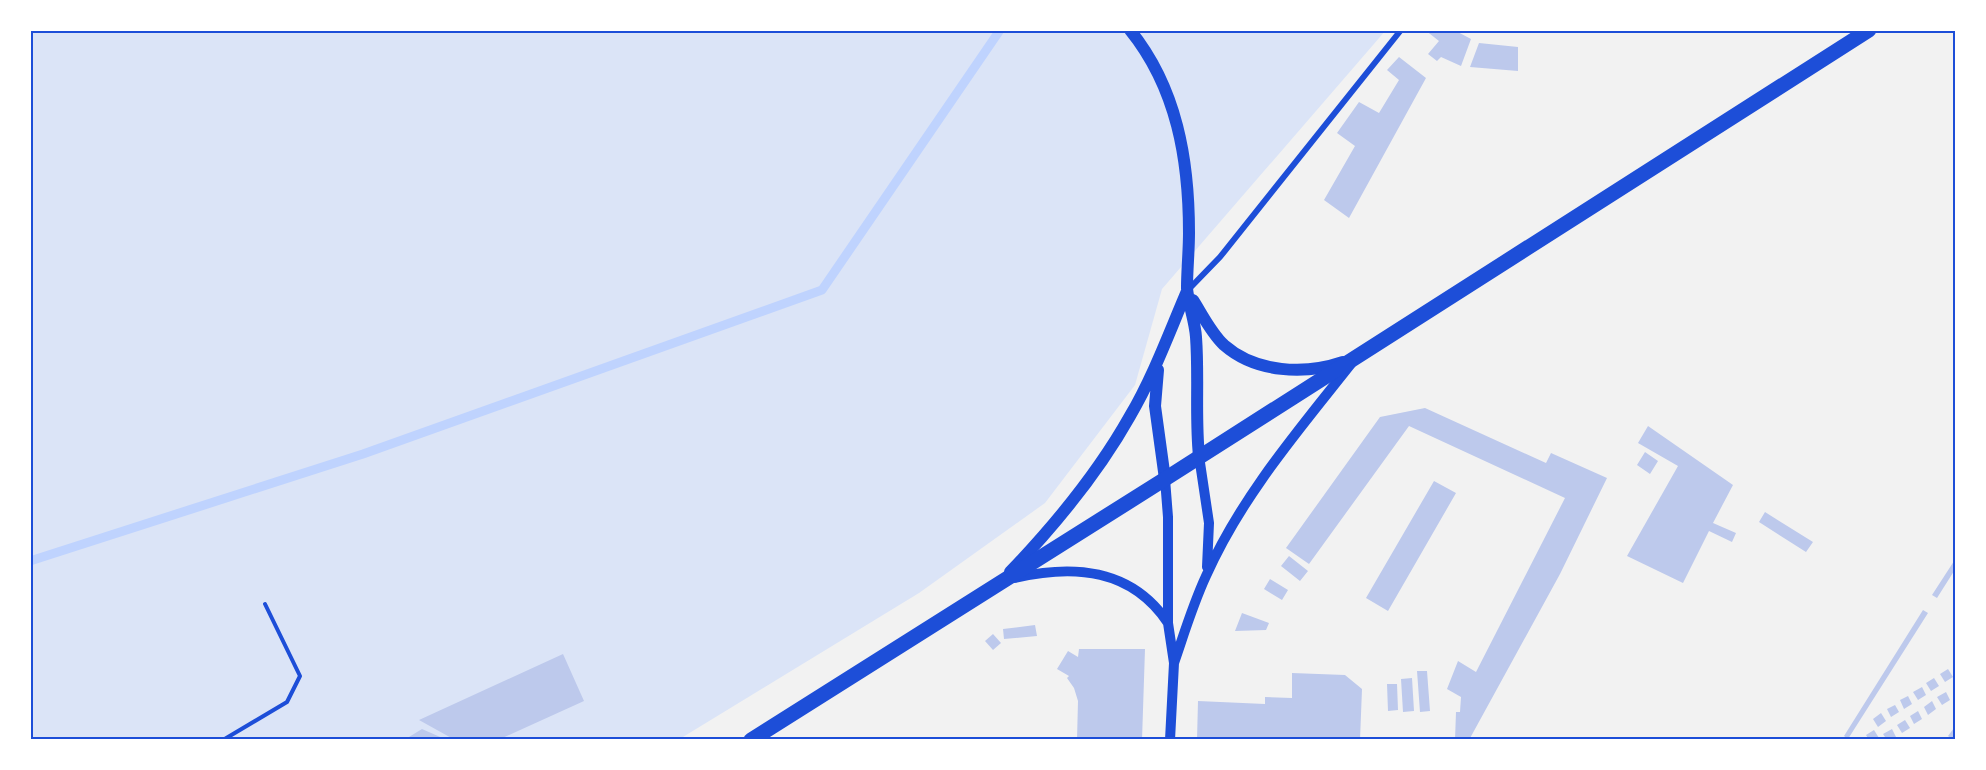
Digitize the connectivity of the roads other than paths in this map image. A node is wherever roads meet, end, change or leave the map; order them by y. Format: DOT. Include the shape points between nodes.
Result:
graph roads {
  1 [pos="1130,30"];
  2 [pos="1401,30"];
  3 [pos="1869,30"];
  4 [pos="1187,291"];
  5 [pos="1161,351"];
  6 [pos="1358,355"];
  7 [pos="1199,456"];
  8 [pos="1165,479"];
  9 [pos="1206,576"];
  10 [pos="1003,580"];
  11 [pos="1168,623"];
  12 [pos="1174,663"];
  13 [pos="751,740"];
  14 [pos="1170,740"];
  1 -- 4 [label="main road" via="1156,69 1179,126 1187,189"];
  2 -- 4 [label="street" via="1220,257"];
  3 -- 6 [label="main road"];
  4 -- 5 [label="main road"];
  4 -- 6 [label="main road" via="1224,344 1255,363 1312,369"];
  4 -- 7 [label="main road" via="1196,333"];
  5 -- 8 [label="main road" via="1155,406"];
  5 -- 10 [label="main road" via="1136,406 1099,466"];
  6 -- 7 [label="main road"];
  6 -- 9 [label="street" via="1257,484"];
  7 -- 8 [label="main road"];
  7 -- 9 [label="street" via="1209,523"];
  8 -- 10 [label="main road"];
  8 -- 11 [label="street"];
  9 -- 12 [label="street"];
  10 -- 11 [label="street" via="1056,571 1100,574 1142,593"];
  10 -- 13 [label="main road"];
  11 -- 12 [label="street"];
  12 -- 14 [label="street"];
}
